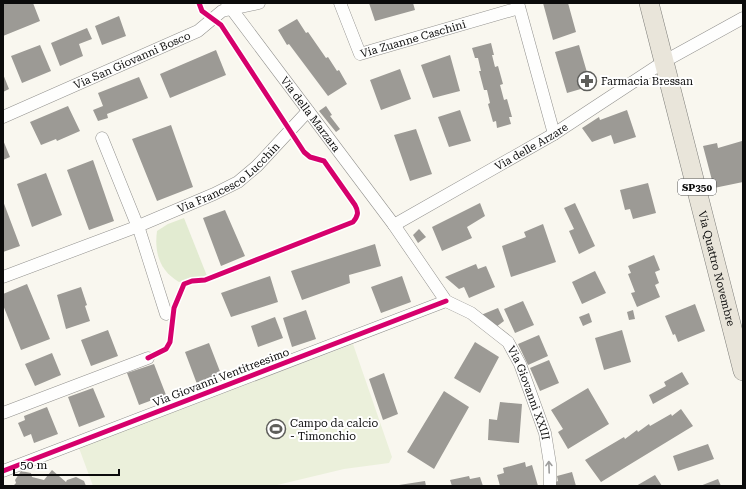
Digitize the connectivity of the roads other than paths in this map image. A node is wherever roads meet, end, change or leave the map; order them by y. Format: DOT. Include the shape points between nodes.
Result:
graph roads {
  1 [pos="259,3"];
  2 [pos="340,3"];
  3 [pos="649,3"];
  4 [pos="229,6"];
  5 [pos="518,6"];
  6 [pos="743,18"];
  7 [pos="665,61"];
  8 [pos="308,111"];
  9 [pos="3,117"];
  10 [pos="554,134"];
  11 [pos="102,138"];
  12 [pos="394,225"];
  13 [pos="136,227"];
  14 [pos="3,277"];
  15 [pos="446,301"];
  16 [pos="166,314"];
  17 [pos="148,358"];
  18 [pos="743,371"];
  19 [pos="3,413"];
  20 [pos="3,470"];
  21 [pos="550,486"];
  1 -- 4 [label="street, Via San Giovanni Bosco"];
  2 -- 5 [label="street, Via Zuanne Caschini" via="360,54"];
  3 -- 7 [label="main road, Via Quattro Novembre / SP350"];
  4 -- 8 [label="street, Via della Marzara"];
  4 -- 9 [label="street, Via San Giovanni Bosco" via="198,31"];
  5 -- 10 [label="street"];
  6 -- 7 [label="street, Via delle Arzare"];
  7 -- 10 [label="street, Via delle Arzare"];
  7 -- 18 [label="main road, Via Quattro Novembre / SP350"];
  8 -- 12 [label="street, Via della Marzara"];
  8 -- 13 [label="street, Via Francesco Lucchin" via="257,166 238,182"];
  10 -- 12 [label="street, Via delle Arzare"];
  11 -- 13 [label="street"];
  12 -- 15 [label="street"];
  13 -- 14 [label="street, Via Francesco Lucchin"];
  13 -- 16 [label="street" via="140,232"];
  15 -- 20 [label="street, Via Giovanni Ventitreesimo"];
  21 -- 15 [label="street, Via Giovanni XXIII, one-way" via="545,434 520,364 508,342 471,313"];
  17 -- 19 [label="street"];
}
